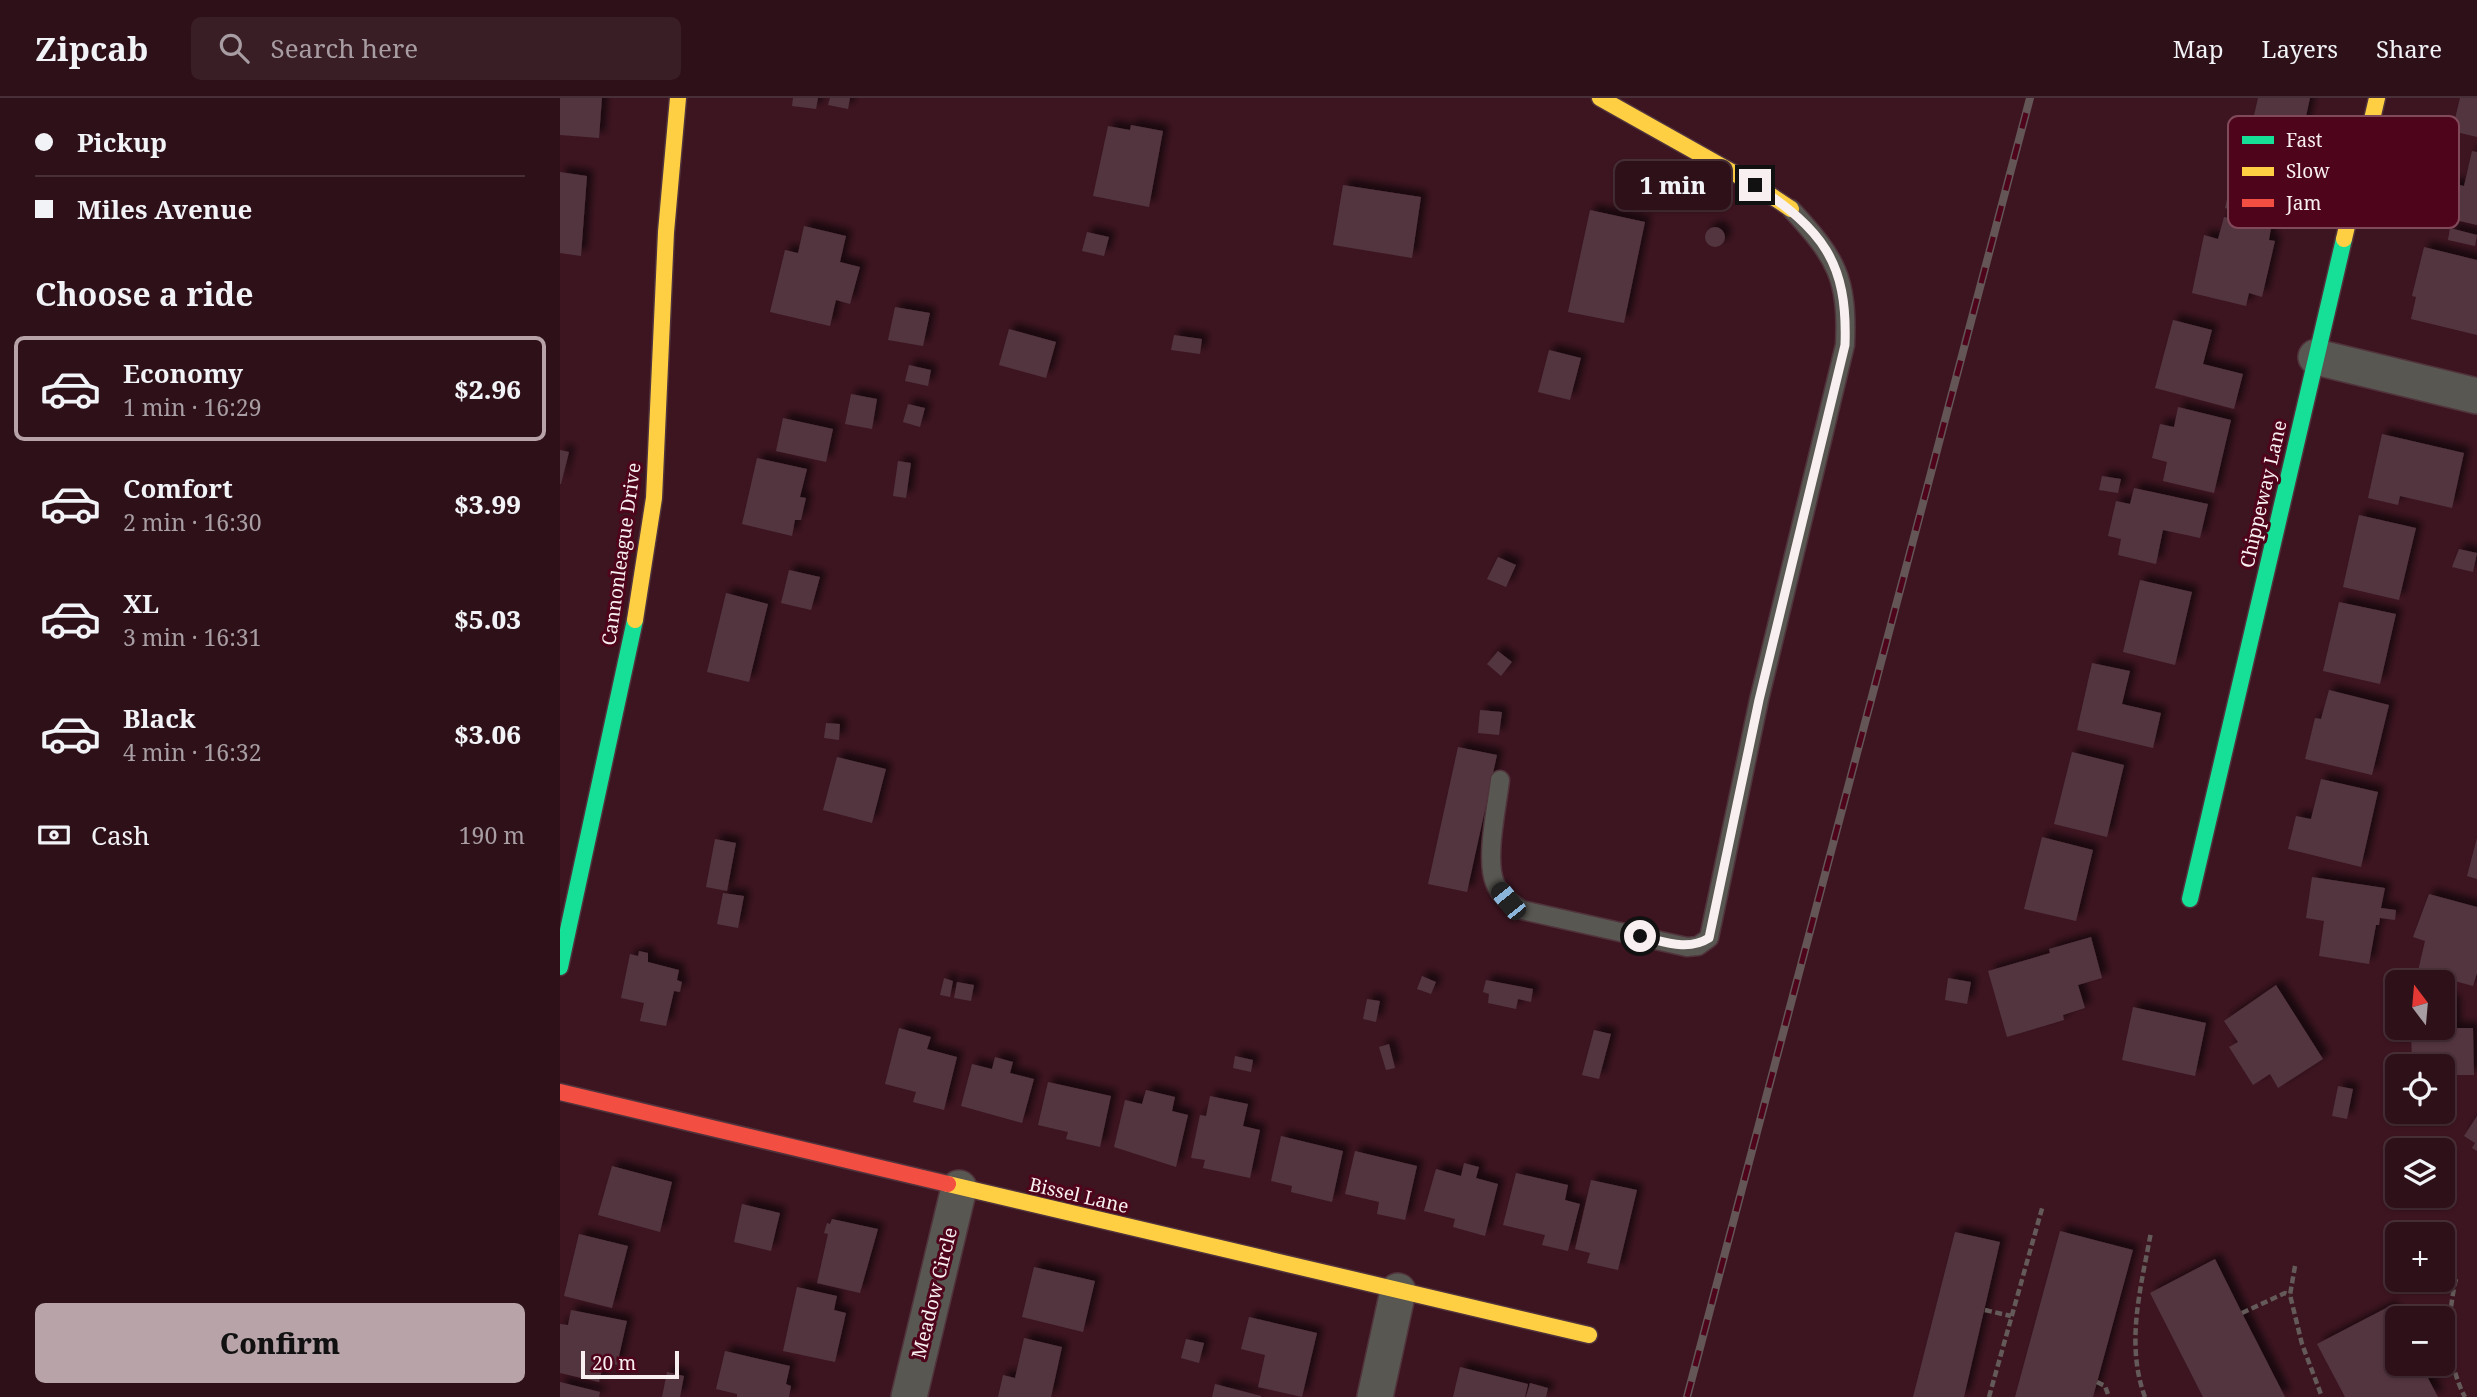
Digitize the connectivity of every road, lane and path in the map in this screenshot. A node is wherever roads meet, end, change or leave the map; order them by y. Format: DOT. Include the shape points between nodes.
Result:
graph roads {
  1 [pos="678,98"];
  2 [pos="1600,98"];
  3 [pos="2377,98"];
  4 [pos="2373,116"];
  5 [pos="1791,209"];
  6 [pos="2346,228"];
  7 [pos="2316,357"];
  8 [pos="2477,396"];
  9 [pos="1500,780"];
  10 [pos="2190,899"];
  11 [pos="560,967"];
  12 [pos="560,1092"];
  13 [pos="959,1188"];
  14 [pos="2043,1205"];
  15 [pos="2151,1232"];
  16 [pos="2295,1266"];
  17 [pos="2456,1279"];
  18 [pos="1398,1291"];
  19 [pos="2290,1295"];
  20 [pos="2452,1306"];
  21 [pos="1985,1310"];
  22 [pos="2242,1313"];
  23 [pos="2011,1316"];
  24 [pos="1589,1335"];
  25 [pos="2455,1365"];
  26 [pos="2097,1382"];
  27 [pos="909,1397"];
  28 [pos="1374,1397"];
  29 [pos="1989,1397"];
  30 [pos="2109,1397"];
  31 [pos="2145,1397"];
  32 [pos="2322,1397"];
  33 [pos="2465,1397"];
  1 -- 11 [label="street, Cannonleague Drive" via="666,232 654,498 644,572"];
  2 -- 5 [label="street"];
  3 -- 4 [label="street, Chippeway Lane"];
  5 -- 9 [label="lane" via="1833,259 1846,310 1845,345 1759,700 1709,938 1687,947 1522,910 1508,901 1495,885 1491,867"];
  6 -- 7 [label="street, Chippeway Lane"];
  7 -- 8 [label="street"];
  7 -- 10 [label="street, Chippeway Lane"];
  12 -- 13 [label="street, Bissel Lane"];
  13 -- 18 [label="street, Bissel Lane"];
  13 -- 27 [label="street, Meadow Circle"];
  14 -- 23 [label="path"];
  15 -- 31 [label="path" via="2134,1343 2136,1372"];
  16 -- 19 [label="path"];
  17 -- 20 [label="path"];
  18 -- 24 [label="street, Bissel Lane"];
  18 -- 28 [label="street"];
  19 -- 22 [label="path" via="2285,1293"];
  19 -- 32 [label="path"];
  21 -- 23 [label="path"];
  23 -- 29 [label="path"];
  25 -- 33 [label="path"];
  26 -- 30 [label="path" via="2105,1386"];
}
